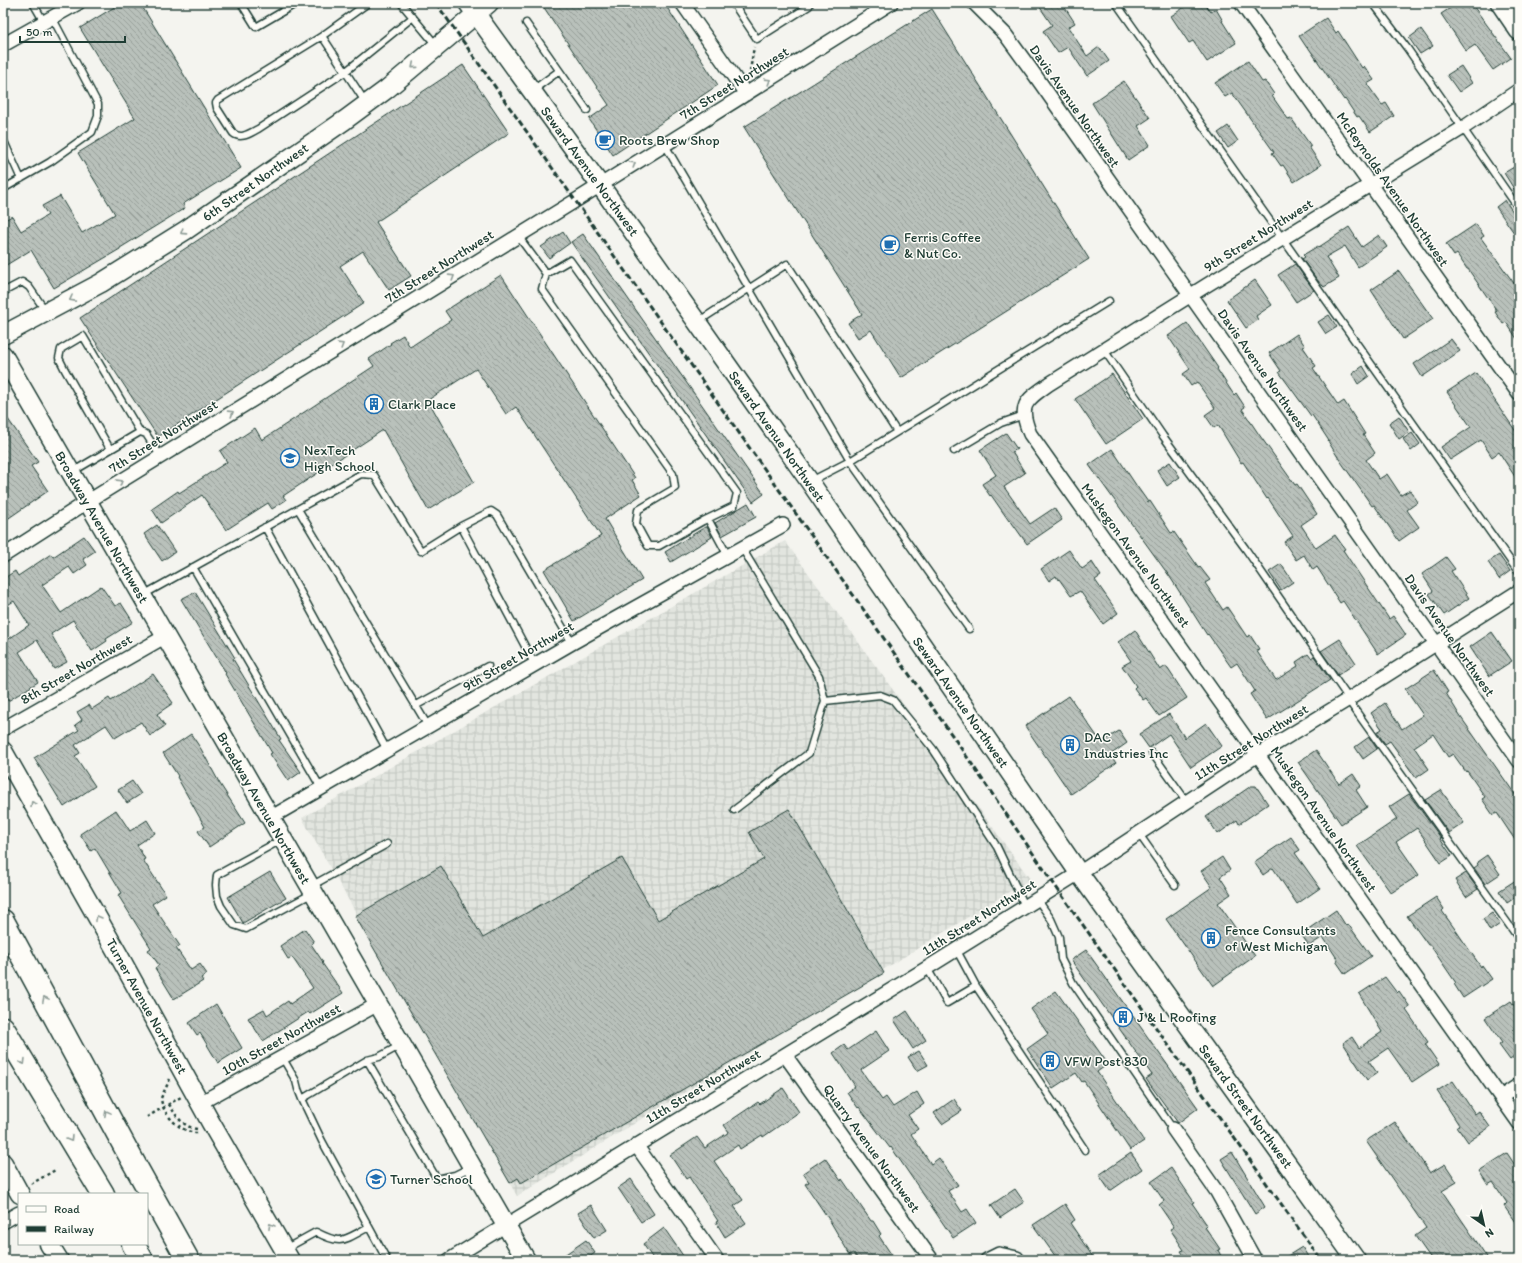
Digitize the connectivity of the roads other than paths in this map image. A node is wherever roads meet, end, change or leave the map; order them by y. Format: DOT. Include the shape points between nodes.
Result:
graph roads {
  1 [pos="33,3"];
  2 [pos="78,3"];
  3 [pos="241,3"];
  4 [pos="297,3"];
  5 [pos="368,3"];
  6 [pos="402,3"];
  7 [pos="742,3"];
  8 [pos="807,3"];
  9 [pos="891,3"];
  10 [pos="974,3"];
  11 [pos="1116,3"];
  12 [pos="1241,3"];
  13 [pos="1373,3"];
  14 [pos="1500,3"];
  15 [pos="686,4"];
  16 [pos="734,5"];
  17 [pos="478,7"];
  18 [pos="413,17"];
  19 [pos="48,20"];
  20 [pos="526,23"];
  21 [pos="1519,31"];
  22 [pos="322,36"];
  23 [pos="3,45"];
  24 [pos="438,46"];
  25 [pos="559,71"];
  26 [pos="345,72"];
  27 [pos="1519,90"];
  28 [pos="532,91"];
  29 [pos="746,94"];
  30 [pos="367,104"];
  31 [pos="587,110"];
  32 [pos="1462,128"];
  33 [pos="3,139"];
  34 [pos="665,145"];
  35 [pos="21,179"];
  36 [pos="600,185"];
  37 [pos="1369,185"];
  38 [pos="3,189"];
  39 [pos="1519,209"];
  40 [pos="518,236"];
  41 [pos="1283,238"];
  42 [pos="546,274"];
  43 [pos="750,289"];
  44 [pos="3,292"];
  45 [pos="1190,296"];
  46 [pos="1109,301"];
  47 [pos="46,312"];
  48 [pos="697,322"];
  49 [pos="3,335"];
  50 [pos="1104,350"];
  51 [pos="3,355"];
  52 [pos="1519,394"];
  53 [pos="1024,415"];
  54 [pos="140,432"];
  55 [pos="897,432"];
  56 [pos="110,449"];
  57 [pos="954,451"];
  58 [pos="161,457"];
  59 [pos="850,461"];
  60 [pos="70,473"];
  61 [pos="810,482"];
  62 [pos="87,502"];
  63 [pos="298,509"];
  64 [pos="708,519"];
  65 [pos="783,524"];
  66 [pos="461,526"];
  67 [pos="265,528"];
  68 [pos="742,548"];
  69 [pos="3,556"];
  70 [pos="728,556"];
  71 [pos="193,567"];
  72 [pos="1519,573"];
  73 [pos="1519,591"];
  74 [pos="142,596"];
  75 [pos="969,630"];
  76 [pos="166,636"];
  77 [pos="572,643"];
  78 [pos="1436,643"];
  79 [pos="535,665"];
  80 [pos="488,666"];
  81 [pos="1348,700"];
  82 [pos="825,701"];
  83 [pos="415,706"];
  84 [pos="428,726"];
  85 [pos="3,729"];
  86 [pos="387,750"];
  87 [pos="3,751"];
  88 [pos="1152,753"];
  89 [pos="1258,754"];
  90 [pos="1519,761"];
  91 [pos="321,788"];
  92 [pos="1187,802"];
  93 [pos="734,810"];
  94 [pos="270,818"];
  95 [pos="1139,834"];
  96 [pos="282,840"];
  97 [pos="387,844"];
  98 [pos="1079,873"];
  99 [pos="1175,885"];
  100 [pos="311,890"];
  101 [pos="1037,899"];
  102 [pos="1025,906"];
  103 [pos="3,921"];
  104 [pos="1519,939"];
  105 [pos="956,949"];
  106 [pos="927,968"];
  107 [pos="976,986"];
  108 [pos="378,1004"];
  109 [pos="3,1028"];
  110 [pos="402,1044"];
  111 [pos="785,1055"];
  112 [pos="282,1057"];
  113 [pos="368,1060"];
  114 [pos="1519,1085"];
  115 [pos="1501,1097"];
  116 [pos="302,1098"];
  117 [pos="200,1103"];
  118 [pos="1519,1123"];
  119 [pos="1173,1129"];
  120 [pos="636,1145"];
  121 [pos="125,1148"];
  122 [pos="1085,1150"];
  123 [pos="472,1166"];
  124 [pos="4,1169"];
  125 [pos="26,1189"];
  126 [pos="102,1193"];
  127 [pos="18,1214"];
  128 [pos="3,1222"];
  129 [pos="507,1226"];
  130 [pos="369,1227"];
  131 [pos="50,1245"];
  132 [pos="287,1255"];
  133 [pos="58,1260"];
  134 [pos="188,1260"];
  135 [pos="202,1260"];
  136 [pos="387,1260"];
  137 [pos="449,1260"];
  138 [pos="526,1260"];
  139 [pos="717,1260"];
  140 [pos="932,1260"];
  141 [pos="987,1260"];
  142 [pos="1018,1260"];
  143 [pos="1255,1260"];
  144 [pos="1356,1260"];
  1 -- 19 [label="lane"];
  2 -- 19 [label="street"];
  3 -- 4 [label="lane" via="256,27"];
  5 -- 22 [label="lane"];
  6 -- 18 [label="lane"];
  7 -- 16 [label="lane"];
  8 -- 16 [label="lane" via="809,6 757,39"];
  29 -- 9 [label="street, 7th Street Northwest, one-way"];
  10 -- 45 [label="street, Davis Avenue Northwest" via="1005,34"];
  11 -- 41 [label="lane"];
  12 -- 37 [label="street, McReynolds Avenue Northwest"];
  13 -- 32 [label="lane"];
  14 -- 21 [label="street"];
  15 -- 29 [label="street"];
  17 -- 24 [label="street, 6th Street Northwest"];
  17 -- 28 [label="street, Seward Avenue Northwest"];
  18 -- 24 [label="lane"];
  18 -- 26 [label="lane"];
  19 -- 23 [label="street"];
  19 -- 35 [label="lane" via="98,104 98,116 92,132"];
  20 -- 25 [label="lane"];
  22 -- 26 [label="lane"];
  22 -- 26 [label="lane" via="218,100 217,108 233,133 244,136"];
  24 -- 30 [label="street, 6th Street Northwest, one-way"];
  25 -- 28 [label="lane"];
  25 -- 31 [label="lane"];
  26 -- 30 [label="lane"];
  27 -- 32 [label="street, 9th Street Northwest"];
  28 -- 36 [label="street, Seward Avenue Northwest"];
  29 -- 34 [label="street, 7th Street Northwest"];
  30 -- 47 [label="street, 6th Street Northwest, one-way" via="186,230 101,283"];
  32 -- 37 [label="street, 9th Street Northwest"];
  32 -- 39 [label="lane"];
  33 -- 35 [label="lane"];
  36 -- 34 [label="street, 7th Street Northwest, one-way"];
  34 -- 43 [label="lane"];
  35 -- 38 [label="lane"];
  36 -- 40 [label="street, 7th Street Northwest"];
  36 -- 48 [label="street, Seward Avenue Northwest"];
  37 -- 41 [label="street, 9th Street Northwest"];
  37 -- 52 [label="street, McReynolds Avenue Northwest"];
  40 -- 42 [label="lane"];
  58 -- 40 [label="street, 7th Street Northwest, one-way"];
  41 -- 45 [label="street, 9th Street Northwest"];
  41 -- 72 [label="lane"];
  42 -- 64 [label="lane" via="570,260 736,493 734,506"];
  42 -- 64 [label="lane" via="542,289 673,474 674,488 638,510 636,524 648,546 660,546"];
  43 -- 48 [label="lane"];
  43 -- 55 [label="lane" via="787,264"];
  43 -- 59 [label="lane"];
  44 -- 47 [label="lane" via="22,282 29,287"];
  45 -- 50 [label="street, 9th Street Northwest"];
  45 -- 78 [label="street, Davis Avenue Northwest"];
  46 -- 55 [label="lane"];
  47 -- 49 [label="street, 6th Street Northwest"];
  48 -- 61 [label="street, Seward Avenue Northwest"];
  50 -- 53 [label="street, 9th Street Northwest" via="1036,394 1024,405"];
  50 -- 81 [label="lane" via="1249,554"];
  51 -- 60 [label="street, Broadway Avenue Northwest"];
  53 -- 57 [label="lane" via="996,426"];
  53 -- 89 [label="street, Muskegon Avenue Northwest" via="1030,434"];
  54 -- 56 [label="lane"];
  54 -- 56 [label="lane" via="84,336 61,349 59,358"];
  54 -- 58 [label="lane" via="146,434"];
  55 -- 59 [label="lane"];
  56 -- 60 [label="lane"];
  62 -- 58 [label="street, 7th Street Northwest, one-way"];
  59 -- 61 [label="lane"];
  59 -- 75 [label="lane"];
  60 -- 62 [label="street, Broadway Avenue Northwest"];
  61 -- 98 [label="street, Seward Avenue Northwest"];
  62 -- 69 [label="street, 7th Street Northwest"];
  62 -- 74 [label="street, Broadway Avenue Northwest"];
  63 -- 66 [label="lane" via="360,474 374,475 421,551"];
  63 -- 67 [label="lane"];
  63 -- 83 [label="lane"];
  64 -- 70 [label="lane"];
  65 -- 68 [label="street, 9th Street Northwest"];
  66 -- 77 [label="lane" via="491,512 497,515"];
  66 -- 79 [label="lane"];
  67 -- 71 [label="lane"];
  67 -- 86 [label="lane"];
  68 -- 70 [label="street, 9th Street Northwest"];
  68 -- 82 [label="lane" via="819,676"];
  70 -- 77 [label="street, 9th Street Northwest"];
  71 -- 74 [label="lane"];
  71 -- 91 [label="lane"];
  73 -- 78 [label="street, 11th Street Northwest"];
  74 -- 76 [label="street, Broadway Avenue Northwest"];
  76 -- 85 [label="street, 8th Street Northwest"];
  76 -- 94 [label="street, Broadway Avenue Northwest"];
  77 -- 79 [label="street, 9th Street Northwest"];
  78 -- 81 [label="street, 11th Street Northwest"];
  78 -- 90 [label="street, Davis Avenue Northwest"];
  79 -- 84 [label="street, 9th Street Northwest"];
  80 -- 83 [label="lane"];
  81 -- 89 [label="street, 11th Street Northwest"];
  81 -- 104 [label="lane"];
  82 -- 93 [label="lane" via="809,753"];
  82 -- 102 [label="lane" via="880,695 893,700 932,749 998,847"];
  83 -- 84 [label="lane"];
  84 -- 86 [label="street, 9th Street Northwest"];
  86 -- 91 [label="street, 9th Street Northwest"];
  117 -- 87 [label="street, Turner Avenue Northwest, one-way"];
  88 -- 92 [label="lane"];
  89 -- 92 [label="street, 11th Street Northwest"];
  89 -- 115 [label="street, Muskegon Avenue Northwest"];
  91 -- 94 [label="street, 9th Street Northwest"];
  92 -- 95 [label="street, 11th Street Northwest"];
  94 -- 96 [label="street, Broadway Avenue Northwest"];
  95 -- 98 [label="street, 11th Street Northwest"];
  95 -- 99 [label="lane"];
  96 -- 100 [label="street, Broadway Avenue Northwest"];
  96 -- 100 [label="lane" via="217,875 216,896 221,906 234,925 246,929"];
  97 -- 100 [label="lane"];
  98 -- 101 [label="street, 11th Street Northwest"];
  98 -- 144 [label="street, Seward Street Northwest"];
  100 -- 108 [label="street, Broadway Avenue Northwest"];
  101 -- 102 [label="street, 11th Street Northwest"];
  101 -- 119 [label="lane" via="1051,919 1059,937 1061,959 1072,983"];
  102 -- 105 [label="street, 11th Street Northwest"];
  121 -- 103 [label="highway, one-way"];
  105 -- 106 [label="street, 11th Street Northwest"];
  105 -- 107 [label="lane"];
  106 -- 107 [label="lane" via="947,1003"];
  106 -- 111 [label="street, 11th Street Northwest"];
  107 -- 122 [label="lane"];
  108 -- 110 [label="street, Broadway Avenue Northwest"];
  108 -- 112 [label="street, 10th Street Northwest"];
  109 -- 126 [label="highway, one-way"];
  110 -- 113 [label="lane"];
  110 -- 123 [label="street, Broadway Avenue Northwest"];
  111 -- 120 [label="street, 11th Street Northwest"];
  111 -- 140 [label="street, Quarry Avenue Northwest"];
  112 -- 116 [label="lane" via="296,1081"];
  112 -- 117 [label="street, 10th Street Northwest"];
  113 -- 116 [label="lane"];
  113 -- 123 [label="lane" via="437,1179 454,1175"];
  114 -- 115 [label="street"];
  115 -- 118 [label="street, Muskegon Avenue Northwest"];
  116 -- 130 [label="lane" via="322,1141"];
  132 -- 117 [label="street, Turner Avenue Northwest, one-way"];
  119 -- 143 [label="street" via="1217,1192"];
  120 -- 129 [label="street, 11th Street Northwest"];
  120 -- 139 [label="street"];
  121 -- 134 [label="highway"];
  121 -- 135 [label="highway"];
  123 -- 129 [label="street, Broadway Avenue Northwest"];
  124 -- 125 [label="street"];
  127 -- 128 [label="street"];
  129 -- 137 [label="street, 11th Street Northwest"];
  129 -- 138 [label="street, Broadway Avenue Northwest"];
  130 -- 132 [label="lane" via="342,1241 316,1232"];
  130 -- 136 [label="lane"];
  131 -- 133 [label="street"];
  141 -- 142 [label="street" via="998,1254"];
}
